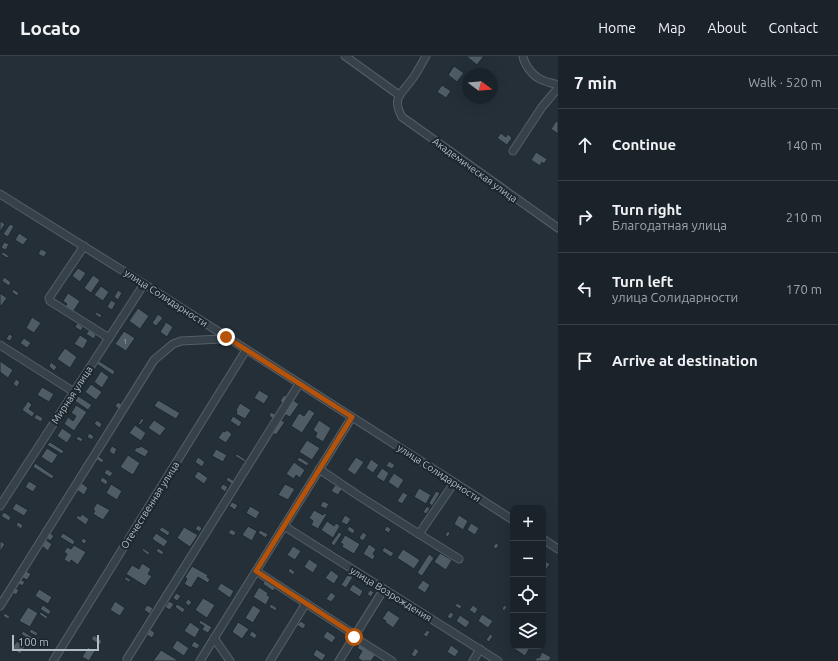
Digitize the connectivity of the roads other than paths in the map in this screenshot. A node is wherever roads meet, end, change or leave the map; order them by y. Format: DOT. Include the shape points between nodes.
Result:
graph roads {
  1 [pos="345,56"];
  2 [pos="426,56"];
  3 [pos="523,56"];
  4 [pos="558,87"];
  5 [pos="399,95"];
  6 [pos="513,152"];
  7 [pos="0,194"];
  8 [pos="558,228"];
  9 [pos="84,246"];
  10 [pos="144,284"];
  11 [pos="226,337"];
  12 [pos="109,338"];
  13 [pos="0,345"];
  14 [pos="246,350"];
  15 [pos="300,384"];
  16 [pos="74,392"];
  17 [pos="352,417"];
  18 [pos="319,469"];
  19 [pos="454,482"];
  20 [pos="0,506"];
  21 [pos="510,518"];
  22 [pos="284,526"];
  23 [pos="419,534"];
  24 [pos="546,541"];
  25 [pos="558,549"];
  26 [pos="459,559"];
  27 [pos="256,571"];
  28 [pos="384,590"];
  29 [pos="306,604"];
  30 [pos="0,606"];
  31 [pos="355,636"];
  32 [pos="214,638"];
  33 [pos="480,649"];
  34 [pos="127,659"];
  35 [pos="53,661"];
  36 [pos="200,661"];
  37 [pos="230,661"];
  38 [pos="270,661"];
  39 [pos="339,661"];
  40 [pos="392,661"];
  41 [pos="473,661"];
  42 [pos="498,661"];
  1 -- 5 [label="street"];
  2 -- 5 [label="street" via="413,79"];
  3 -- 4 [label="street" via="524,61 540,80"];
  4 -- 6 [label="street"];
  5 -- 8 [label="street, Академическая улица" via="397,108 402,117"];
  7 -- 9 [label="street, улица Солидарности"];
  9 -- 10 [label="street, улица Солидарности"];
  9 -- 12 [label="street" via="49,298"];
  10 -- 11 [label="street, улица Солидарности"];
  10 -- 12 [label="street, Мирная улица"];
  11 -- 14 [label="street, улица Солидарности"];
  11 -- 30 [label="street" via="221,340 173,344 154,360"];
  12 -- 16 [label="street, Мирная улица"];
  13 -- 16 [label="street"];
  14 -- 15 [label="street, улица Солидарности"];
  14 -- 35 [label="street, Отечественная улица"];
  15 -- 17 [label="street, улица Солидарности"];
  15 -- 34 [label="street"];
  16 -- 20 [label="street, Мирная улица"];
  17 -- 18 [label="street"];
  17 -- 19 [label="street, улица Солидарности"];
  18 -- 22 [label="street"];
  18 -- 23 [label="street"];
  19 -- 21 [label="street, улица Солидарности"];
  19 -- 23 [label="street"];
  22 -- 27 [label="street"];
  22 -- 28 [label="street, улица Возрождения"];
  23 -- 26 [label="street"];
  24 -- 25 [label="street"];
  27 -- 29 [label="street"];
  27 -- 32 [label="street"];
  28 -- 31 [label="street"];
  28 -- 33 [label="street, улица Возрождения"];
  29 -- 31 [label="street"];
  29 -- 38 [label="street"];
  31 -- 39 [label="street"];
  31 -- 40 [label="street"];
  32 -- 36 [label="street"];
  32 -- 37 [label="street"];
  33 -- 41 [label="street"];
  33 -- 42 [label="street, улица Возрождения"];
}
